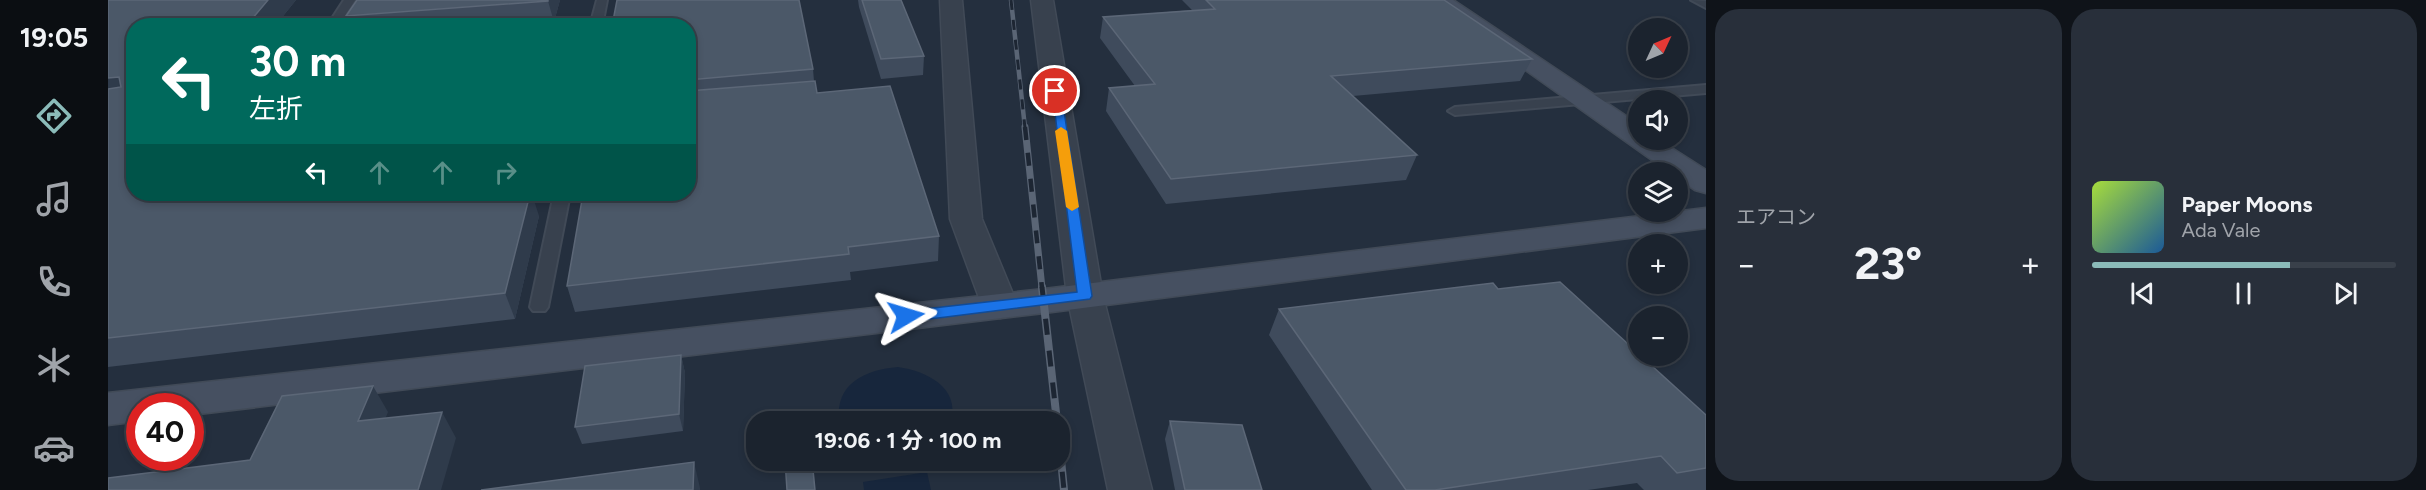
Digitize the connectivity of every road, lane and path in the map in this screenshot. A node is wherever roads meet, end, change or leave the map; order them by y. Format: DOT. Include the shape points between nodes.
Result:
graph roads {
  1 [pos="350,0"];
  2 [pos="602,0"];
  3 [pos="951,0"];
  4 [pos="1042,0"];
  5 [pos="1438,0"];
  6 [pos="1696,0"];
  7 [pos="1706,5"];
  8 [pos="338,18"];
  9 [pos="598,18"];
  10 [pos="1706,89"];
  11 [pos="1583,99"];
  12 [pos="1455,111"];
  13 [pos="1628,130"];
  14 [pos="1657,150"];
  15 [pos="1706,184"];
  16 [pos="561,201"];
  17 [pos="1706,218"];
  18 [pos="1085,296"];
  19 [pos="1000,306"];
  20 [pos="539,307"];
  21 [pos="108,409"];
  22 [pos="1130,490"];
  1 -- 8 [label="lane"];
  2 -- 9 [label="lane"];
  3 -- 19 [label="street" via="966,219"];
  4 -- 18 [label="street"];
  5 -- 11 [label="street"];
  6 -- 7 [label="lane"];
  10 -- 11 [label="lane"];
  11 -- 12 [label="lane"];
  11 -- 13 [label="street"];
  14 -- 15 [label="street"];
  16 -- 20 [label="lane"];
  17 -- 18 [label="street"];
  18 -- 19 [label="street"];
  18 -- 22 [label="street"];
  19 -- 21 [label="street"];
}
